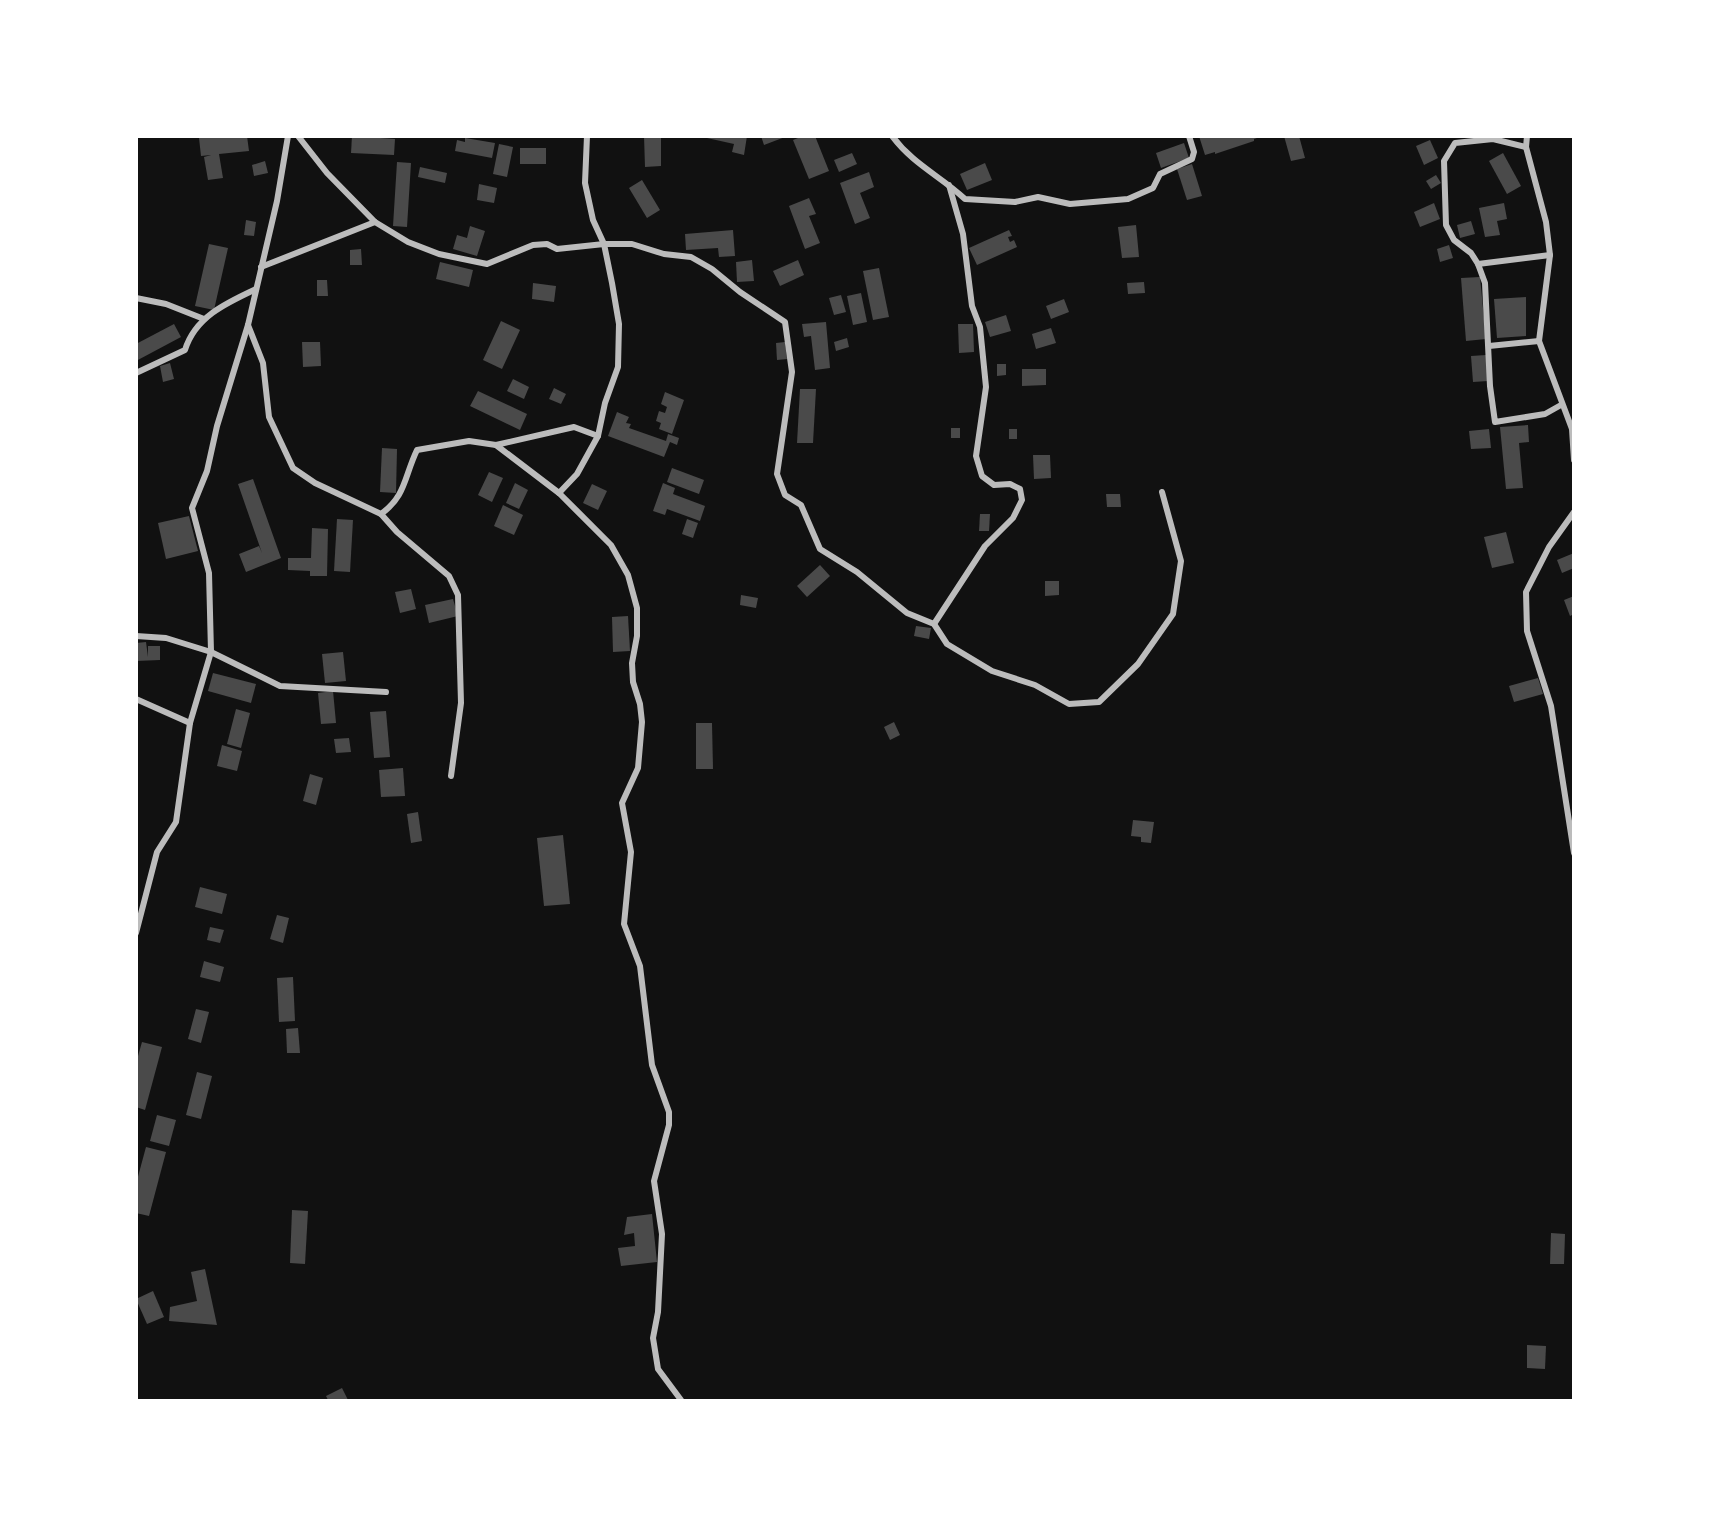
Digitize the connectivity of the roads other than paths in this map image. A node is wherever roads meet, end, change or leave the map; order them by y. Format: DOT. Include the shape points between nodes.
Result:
graph roads {
  1 [pos="288,136"];
  2 [pos="298,136"];
  3 [pos="587,136"];
  4 [pos="892,136"];
  5 [pos="1189,136"];
  6 [pos="1527,136"];
  7 [pos="1526,147"];
  8 [pos="949,185"];
  9 [pos="375,222"];
  10 [pos="604,244"];
  11 [pos="1550,255"];
  12 [pos="1478,264"];
  13 [pos="261,267"];
  14 [pos="256,289"];
  15 [pos="136,298"];
  16 [pos="204,319"];
  17 [pos="248,325"];
  18 [pos="1539,341"];
  19 [pos="1489,346"];
  20 [pos="136,372"];
  21 [pos="1562,405"];
  22 [pos="1573,430"];
  23 [pos="598,436"];
  24 [pos="496,445"];
  25 [pos="1574,460"];
  26 [pos="1162,492"];
  27 [pos="559,493"];
  28 [pos="1574,512"];
  29 [pos="381,514"];
  30 [pos="934,624"];
  31 [pos="136,636"];
  32 [pos="211,652"];
  33 [pos="386,692"];
  34 [pos="136,699"];
  35 [pos="190,723"];
  36 [pos="451,776"];
  37 [pos="1574,853"];
  38 [pos="136,933"];
  39 [pos="681,1401"];
  1 -- 13 [label="street"];
  2 -- 9 [label="street" via="327,173"];
  3 -- 10 [label="street" via="585,183 592,220"];
  4 -- 8 [label="street" via="908,157"];
  5 -- 8 [label="street" via="1192,159 1160,174 1153,188 1128,199 1070,204 1038,197 1015,202 965,200"];
  6 -- 7 [label="street"];
  7 -- 11 [label="street" via="1546,222"];
  7 -- 12 [label="street" via="1493,139 1455,143 1444,161 1446,225 1454,240"];
  8 -- 30 [label="street" via="963,234 986,387 976,456 982,476 994,485 1010,484 1020,489 1022,500 1013,518 985,546"];
  9 -- 10 [label="street" via="408,242 475,264 497,261 532,245 547,244 557,249"];
  9 -- 13 [label="street"];
  10 -- 23 [label="street" via="619,335 618,367"];
  10 -- 30 [label="street" via="632,244 691,257 785,322 792,372 777,474 785,495 801,504 820,549 857,572 907,613"];
  11 -- 12 [label="street"];
  11 -- 18 [label="street"];
  12 -- 19 [label="street" via="1485,283"];
  13 -- 14 [label="street"];
  14 -- 16 [label="street"];
  14 -- 17 [label="street"];
  15 -- 16 [label="street" via="166,304"];
  16 -- 20 [label="street" via="190,336 185,351"];
  17 -- 29 [label="street" via="263,363 268,417 293,468 315,483"];
  17 -- 32 [label="street" via="207,471 192,508 209,573"];
  18 -- 19 [label="street"];
  18 -- 21 [label="street"];
  19 -- 21 [label="street" via="1495,422 1545,414"];
  21 -- 22 [label="street"];
  22 -- 25 [label="street"];
  23 -- 24 [label="street" via="574,427"];
  23 -- 27 [label="street" via="577,474"];
  24 -- 27 [label="street"];
  24 -- 29 [label="street" via="469,441 417,450 403,491 395,504"];
  26 -- 30 [label="street" via="1182,561 1173,614 1138,664 1099,702 1069,704 1035,685 992,671 947,644"];
  27 -- 39 [label="street" via="611,545 628,575 637,608 632,673 642,722 638,768 622,803 631,852 624,924 640,966 652,1065 669,1112 654,1181 662,1234 658,1312 652,1338 654,1358 662,1377"];
  28 -- 37 [label="street" via="1549,547 1526,592 1527,631 1551,706"];
  29 -- 36 [label="street" via="448,576 458,596 461,703"];
  31 -- 32 [label="street" via="166,638"];
  32 -- 33 [label="street" via="280,686"];
  32 -- 35 [label="street"];
  34 -- 35 [label="street"];
  35 -- 38 [label="street" via="176,822 157,852"];
}
